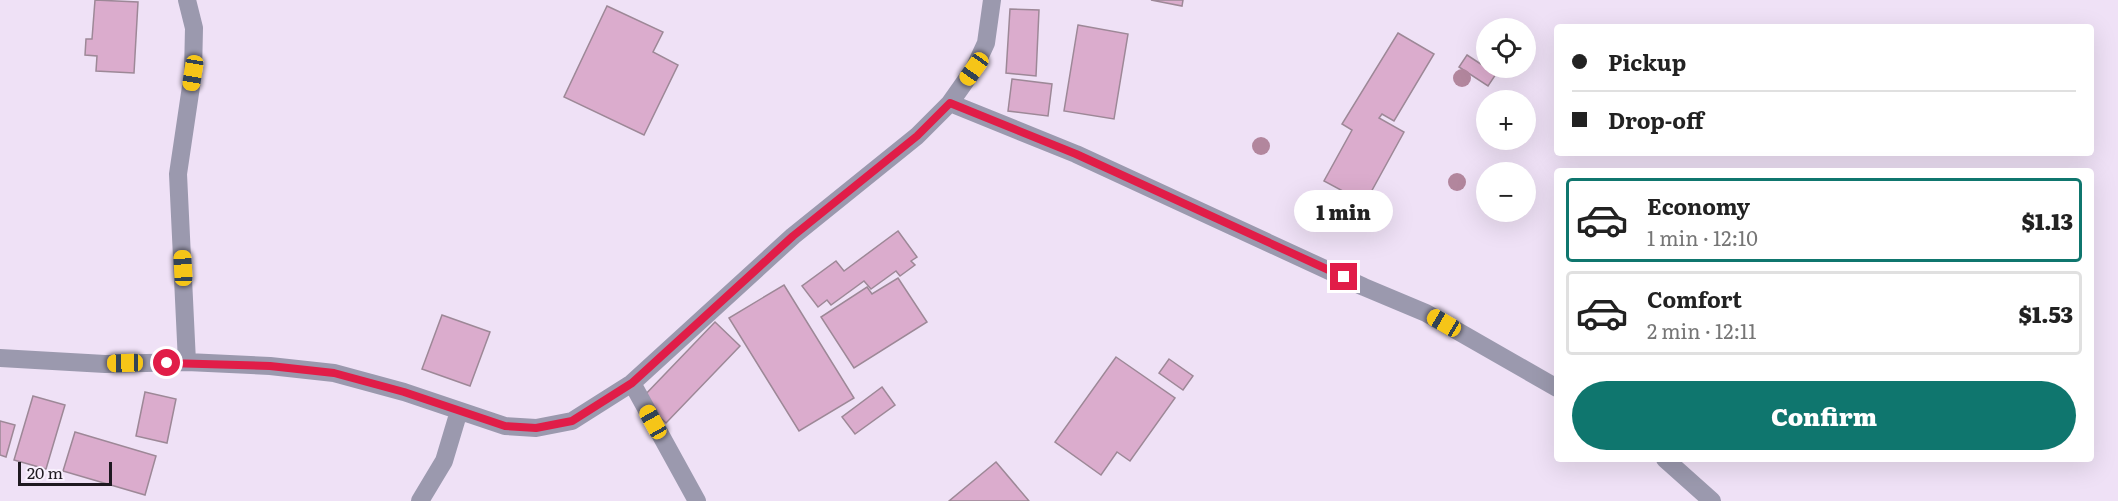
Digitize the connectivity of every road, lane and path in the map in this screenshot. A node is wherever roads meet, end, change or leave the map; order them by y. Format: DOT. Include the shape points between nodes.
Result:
graph roads {
  1 [pos="187,0"];
  2 [pos="992,0"];
  3 [pos="950,103"];
  4 [pos="0,358"];
  5 [pos="187,362"];
  6 [pos="632,383"];
  7 [pos="1554,386"];
  8 [pos="459,411"];
  9 [pos="1668,462"];
  10 [pos="420,501"];
  11 [pos="697,501"];
  12 [pos="1712,501"];
  1 -- 5 [label="street" via="194,28 193,73 178,174"];
  2 -- 3 [label="street" via="986,44"];
  3 -- 6 [label="street" via="917,136 793,236"];
  3 -- 7 [label="street" via="1076,154 1426,313"];
  4 -- 5 [label="street" via="105,364"];
  5 -- 8 [label="street" via="334,373"];
  6 -- 8 [label="street" via="572,421 536,428 505,426"];
  6 -- 11 [label="street"];
  8 -- 10 [label="street" via="444,461"];
  9 -- 12 [label="street"];
}
